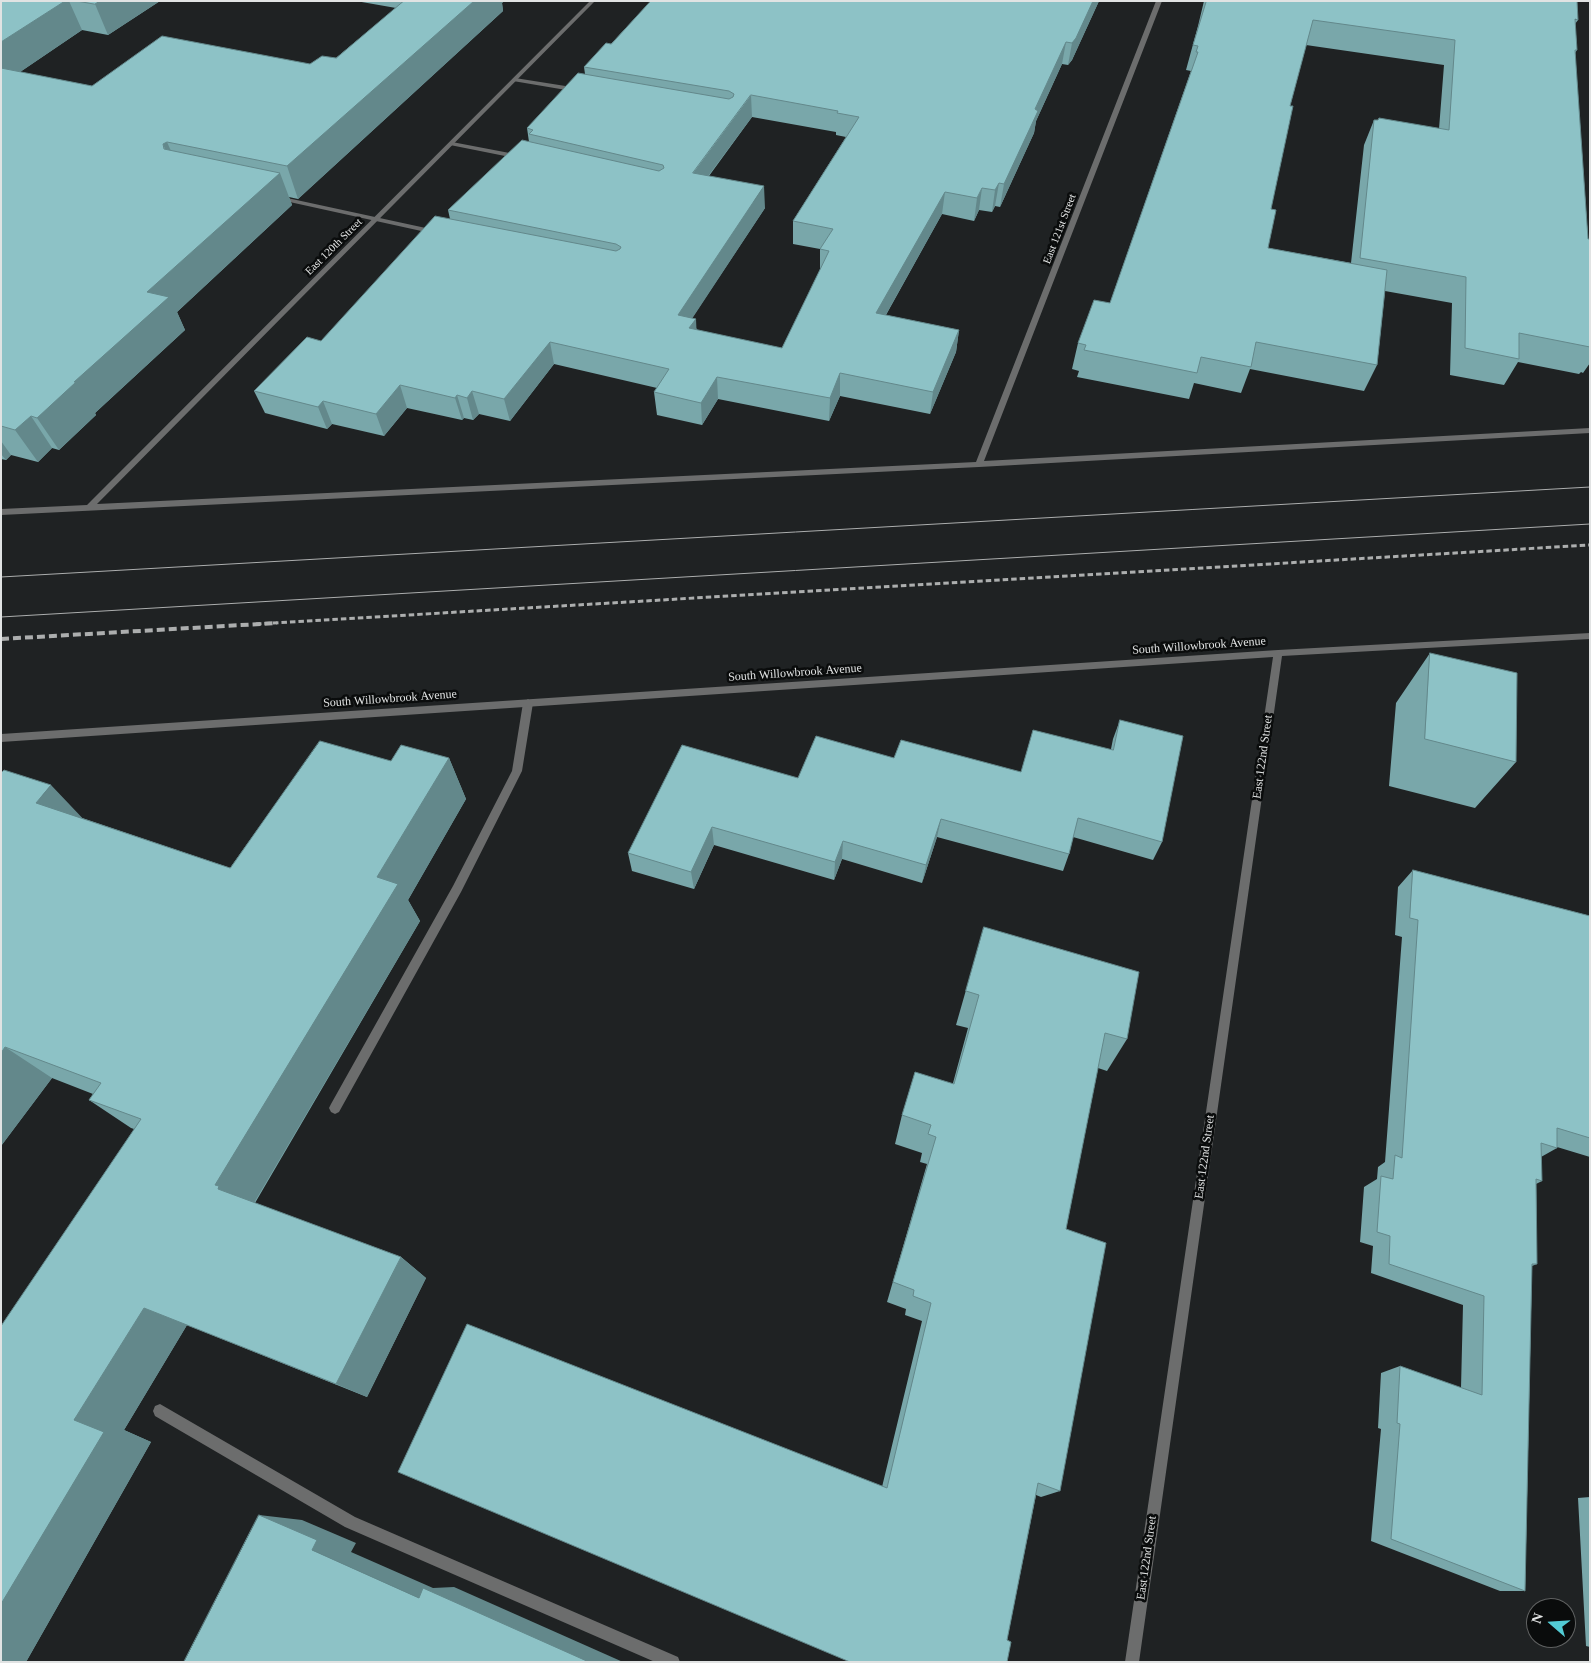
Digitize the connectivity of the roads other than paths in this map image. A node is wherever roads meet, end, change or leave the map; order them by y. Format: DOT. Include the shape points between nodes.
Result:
graph roads {
  1 [pos="594,1"];
  2 [pos="1159,1"];
  3 [pos="515,80"];
  4 [pos="588,92"];
  5 [pos="452,144"];
  6 [pos="530,159"];
  7 [pos="266,196"];
  8 [pos="375,220"];
  9 [pos="446,235"];
  10 [pos="1590,430"];
  11 [pos="979,464"];
  12 [pos="89,508"];
  13 [pos="1,512"];
  14 [pos="1590,636"];
  15 [pos="1278,653"];
  16 [pos="528,703"];
  17 [pos="1,738"];
  18 [pos="335,1108"];
  19 [pos="160,1412"];
  20 [pos="673,1662"];
  21 [pos="1132,1662"];
  1 -- 3 [label="street, East 120th Street"];
  2 -- 11 [label="street, East 121st Street"];
  3 -- 4 [label="street"];
  3 -- 5 [label="street, East 120th Street"];
  5 -- 6 [label="street"];
  5 -- 8 [label="street, East 120th Street"];
  7 -- 8 [label="street"];
  8 -- 9 [label="street"];
  8 -- 12 [label="street, East 120th Street"];
  10 -- 11 [label="street"];
  11 -- 12 [label="street"];
  12 -- 13 [label="street"];
  14 -- 15 [label="street, South Willowbrook Avenue"];
  15 -- 16 [label="street, South Willowbrook Avenue"];
  15 -- 21 [label="street, East 122nd Street"];
  16 -- 17 [label="street, South Willowbrook Avenue"];
  16 -- 18 [label="street" via="517,771 457,890"];
  19 -- 20 [label="street" via="350,1522"];
}
